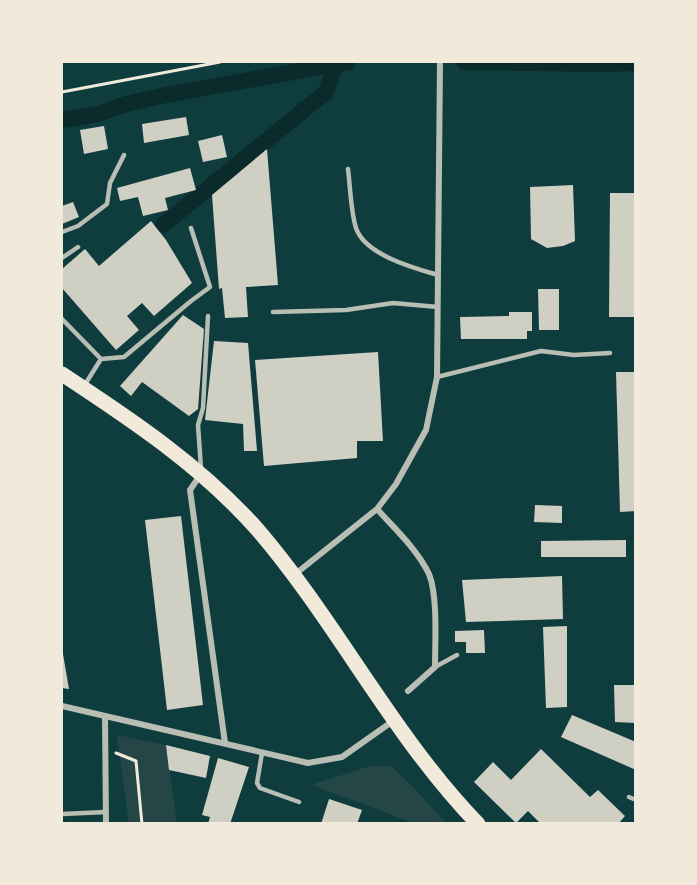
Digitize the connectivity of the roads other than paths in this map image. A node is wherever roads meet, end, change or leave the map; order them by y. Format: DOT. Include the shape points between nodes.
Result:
graph roads {
  1 [pos="440,62"];
  2 [pos="124,154"];
  3 [pos="348,168"];
  4 [pos="191,228"];
  5 [pos="62,232"];
  6 [pos="78,247"];
  7 [pos="62,258"];
  8 [pos="438,275"];
  9 [pos="438,307"];
  10 [pos="273,312"];
  11 [pos="207,316"];
  12 [pos="62,319"];
  13 [pos="610,353"];
  14 [pos="101,359"];
  15 [pos="62,374"];
  16 [pos="437,377"];
  17 [pos="83,388"];
  18 [pos="201,474"];
  19 [pos="377,508"];
  20 [pos="294,575"];
  21 [pos="457,655"];
  22 [pos="435,667"];
  23 [pos="408,691"];
  24 [pos="62,705"];
  25 [pos="105,717"];
  26 [pos="394,720"];
  27 [pos="225,743"];
  28 [pos="262,753"];
  29 [pos="629,797"];
  30 [pos="636,800"];
  31 [pos="300,802"];
  32 [pos="106,812"];
  33 [pos="62,814"];
  34 [pos="106,824"];
  35 [pos="478,824"];
  1 -- 8 [label="street"];
  2 -- 5 [label="lane" via="110,183 107,204 78,226"];
  3 -- 8 [label="lane" via="356,230 368,244 392,260"];
  4 -- 14 [label="lane" via="210,287 124,357"];
  6 -- 7 [label="lane"];
  8 -- 9 [label="street"];
  9 -- 10 [label="lane" via="393,303 346,310"];
  9 -- 16 [label="street"];
  11 -- 18 [label="lane" via="203,408 198,425"];
  12 -- 14 [label="lane"];
  13 -- 16 [label="lane" via="573,355 541,351"];
  14 -- 17 [label="lane"];
  15 -- 17 [label="highway"];
  16 -- 19 [label="street" via="426,430 396,484"];
  17 -- 18 [label="highway" via="140,425"];
  18 -- 20 [label="highway" via="226,496"];
  18 -- 27 [label="street" via="190,490"];
  19 -- 20 [label="street"];
  19 -- 22 [label="street" via="417,554 429,575 433,590"];
  20 -- 26 [label="highway"];
  21 -- 22 [label="lane"];
  22 -- 23 [label="street"];
  24 -- 25 [label="street"];
  25 -- 27 [label="street"];
  25 -- 32 [label="street"];
  26 -- 28 [label="street" via="342,757 308,763"];
  26 -- 35 [label="highway"];
  27 -- 28 [label="street"];
  28 -- 31 [label="lane" via="257,783 260,788"];
  29 -- 30 [label="lane"];
  32 -- 33 [label="lane"];
  32 -- 34 [label="street"];
}
